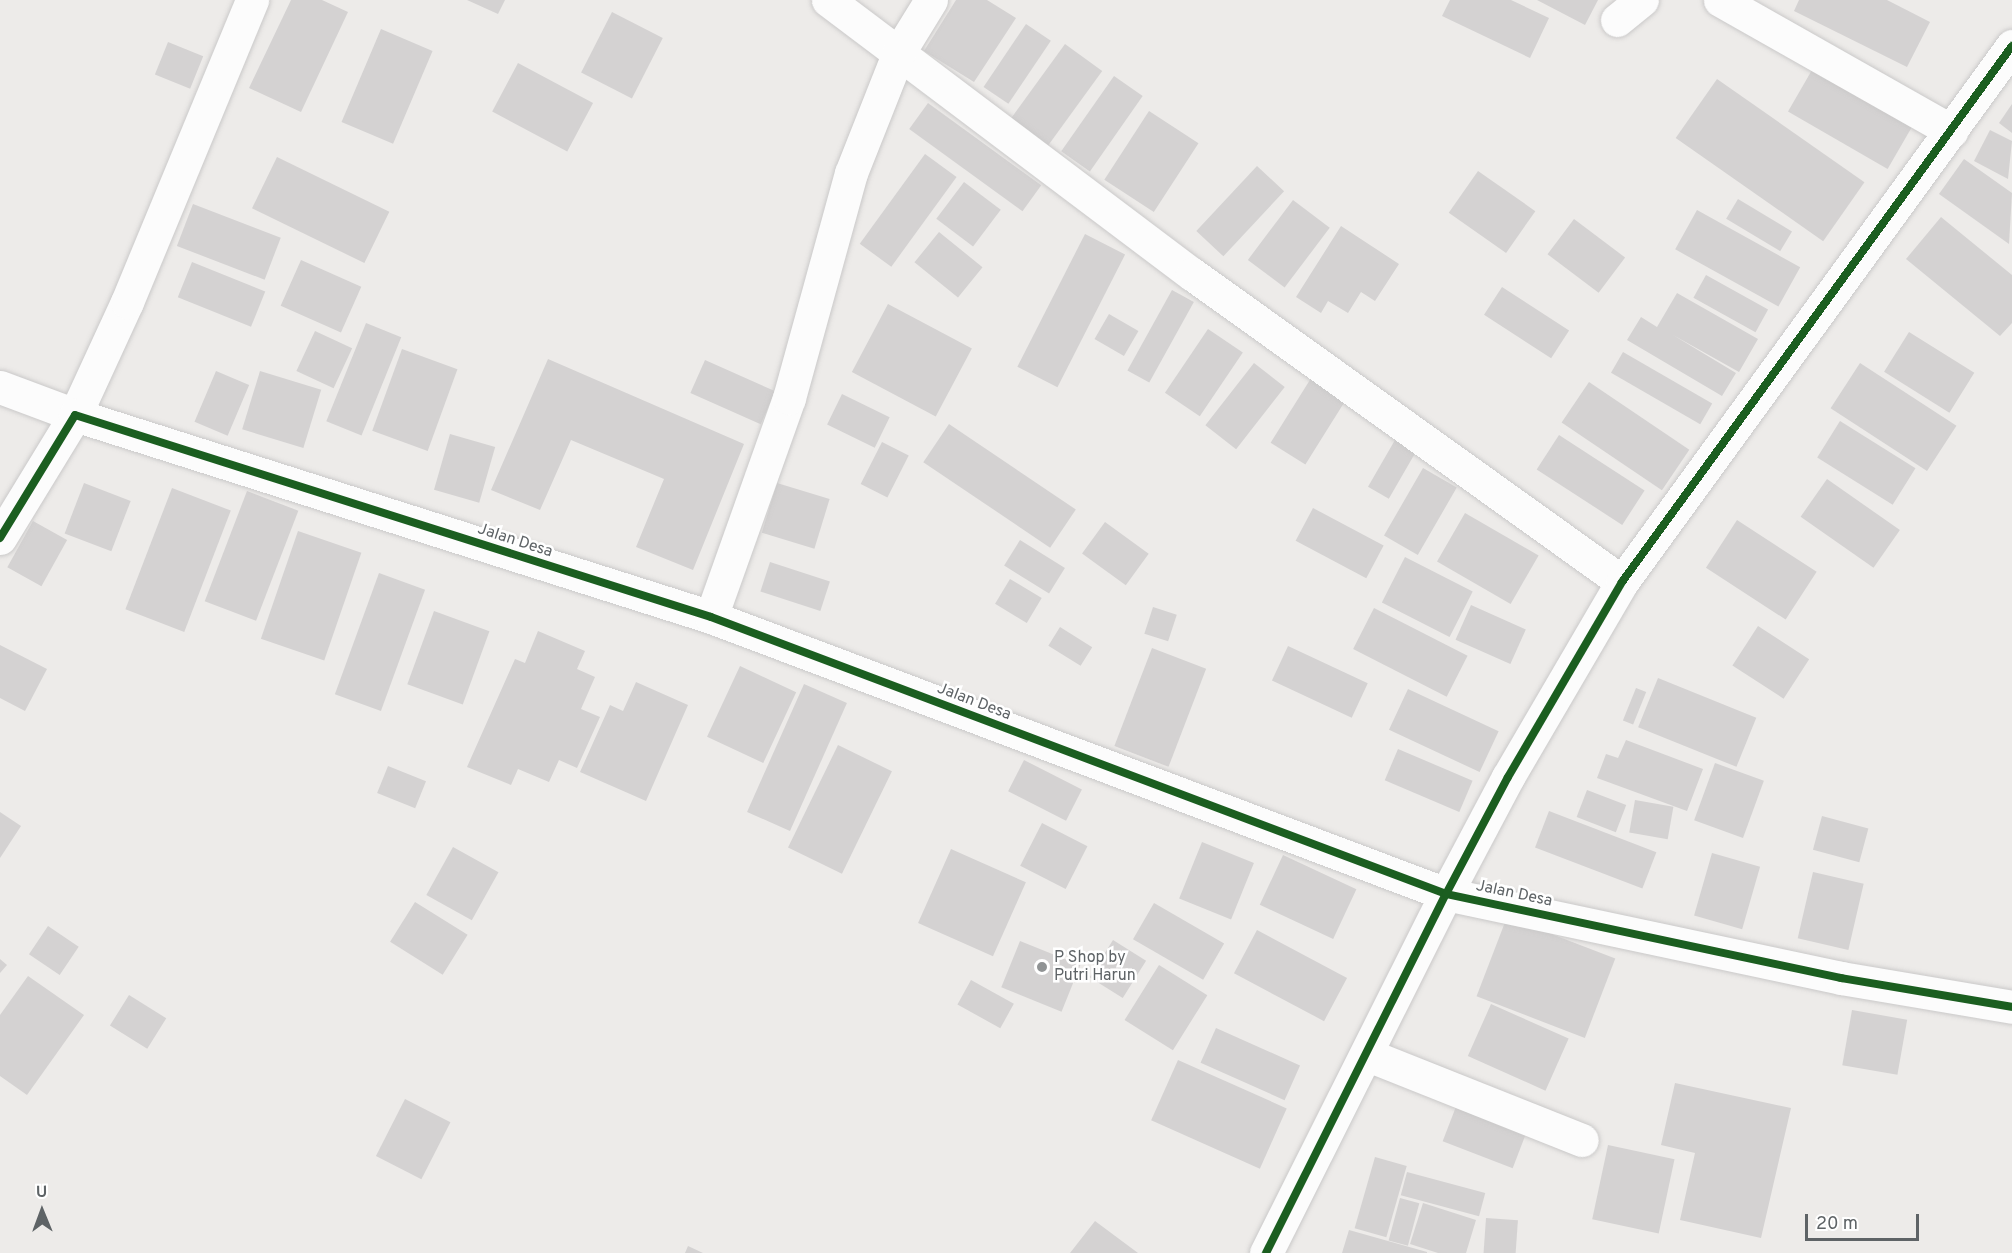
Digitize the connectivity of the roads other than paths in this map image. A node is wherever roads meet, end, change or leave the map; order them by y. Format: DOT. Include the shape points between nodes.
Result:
graph roads {
  1 [pos="252,0"];
  2 [pos="828,0"];
  3 [pos="931,0"];
  4 [pos="1720,0"];
  5 [pos="2012,46"];
  6 [pos="899,52"];
  7 [pos="1952,131"];
  8 [pos="0,387"];
  9 [pos="75,415"];
  10 [pos="0,538"];
  11 [pos="1622,582"];
  12 [pos="711,617"];
  13 [pos="1446,894"];
  14 [pos="2012,1007"];
  15 [pos="1368,1055"];
  16 [pos="1582,1140"];
  17 [pos="1266,1253"];
  1 -- 9 [label="street" via="127,302"];
  2 -- 6 [label="street"];
  3 -- 6 [label="street"];
  4 -- 7 [label="street"];
  5 -- 7 [label="street"];
  6 -- 11 [label="street" via="1202,281"];
  6 -- 12 [label="street" via="851,173 789,398"];
  7 -- 11 [label="street"];
  8 -- 9 [label="street, Jalan Desa"];
  9 -- 10 [label="street"];
  9 -- 12 [label="street, Jalan Desa"];
  11 -- 13 [label="street" via="1508,777"];
  12 -- 13 [label="street, Jalan Desa"];
  13 -- 14 [label="street, Jalan Desa" via="1841,978"];
  13 -- 15 [label="street"];
  15 -- 16 [label="street"];
  15 -- 17 [label="street" via="1336,1109"];
}
